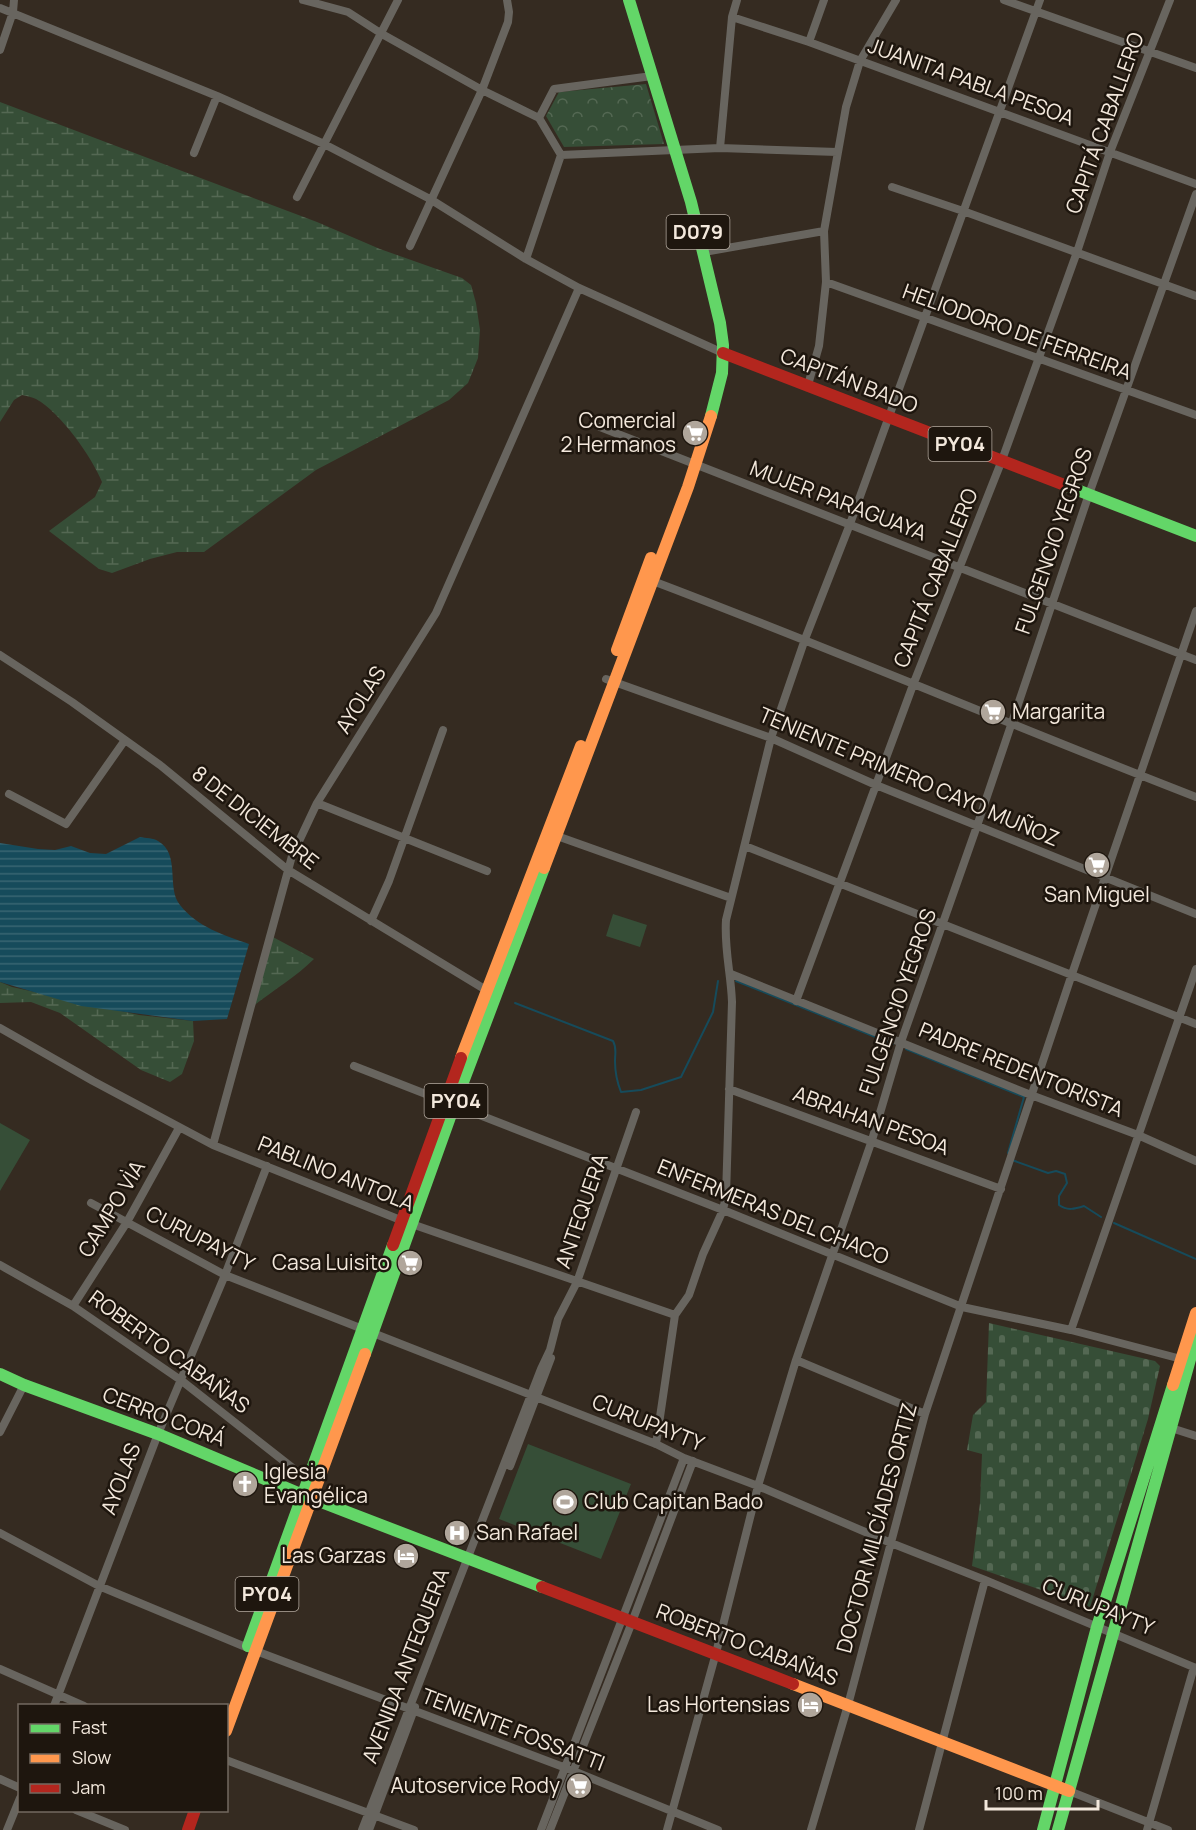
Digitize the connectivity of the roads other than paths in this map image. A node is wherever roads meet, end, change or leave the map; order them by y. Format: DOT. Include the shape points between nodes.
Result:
graph roads {
  1 [pos="14,0"];
  2 [pos="303,0"];
  3 [pos="398,0"];
  4 [pos="507,0"];
  5 [pos="629,0"];
  6 [pos="737,0"];
  7 [pos="824,0"];
  8 [pos="896,0"];
  9 [pos="1004,0"];
  10 [pos="1040,0"];
  11 [pos="1170,0"];
  12 [pos="0,8"];
  13 [pos="1036,11"];
  14 [pos="12,12"];
  15 [pos="732,16"];
  16 [pos="382,34"];
  17 [pos="809,42"];
  18 [pos="0,50"];
  19 [pos="1150,51"];
  20 [pos="860,61"];
  21 [pos="1196,68"];
  22 [pos="652,76"];
  23 [pos="482,90"];
  24 [pos="217,96"];
  25 [pos="999,112"];
  26 [pos="539,118"];
  27 [pos="324,144"];
  28 [pos="720,148"];
  29 [pos="675,149"];
  30 [pos="837,152"];
  31 [pos="1110,152"];
  32 [pos="194,153"];
  33 [pos="561,155"];
  34 [pos="1196,184"];
  35 [pos="892,187"];
  36 [pos="1196,194"];
  37 [pos="297,197"];
  38 [pos="430,199"];
  39 [pos="963,211"];
  40 [pos="825,231"];
  41 [pos="410,246"];
  42 [pos="704,252"];
  43 [pos="1077,252"];
  44 [pos="526,259"];
  45 [pos="826,282"];
  46 [pos="1164,284"];
  47 [pos="579,288"];
  48 [pos="1196,296"];
  49 [pos="925,318"];
  50 [pos="723,353"];
  51 [pos="1039,359"];
  52 [pos="808,385"];
  53 [pos="1125,390"];
  54 [pos="1196,416"];
  55 [pos="888,418"];
  56 [pos="600,428"];
  57 [pos="1002,460"];
  58 [pos="693,468"];
  59 [pos="1089,494"];
  60 [pos="850,524"];
  61 [pos="1196,536"];
  62 [pos="960,569"];
  63 [pos="647,579"];
  64 [pos="1051,604"];
  65 [pos="1196,611"];
  66 [pos="805,639"];
  67 [pos="0,655"];
  68 [pos="1182,655"];
  69 [pos="1196,660"];
  70 [pos="611,680"];
  71 [pos="913,684"];
  72 [pos="1012,723"];
  73 [pos="443,730"];
  74 [pos="771,738"];
  75 [pos="125,740"];
  76 [pos="1140,775"];
  77 [pos="876,785"];
  78 [pos="9,794"];
  79 [pos="1196,797"];
  80 [pos="317,803"];
  81 [pos="977,826"];
  82 [pos="557,836"];
  83 [pos="403,838"];
  84 [pos="745,846"];
  85 [pos="288,870"];
  86 [pos="487,871"];
  87 [pos="1105,877"];
  88 [pos="839,882"];
  89 [pos="731,898"];
  90 [pos="1196,914"];
  91 [pos="371,921"];
  92 [pos="944,923"];
  93 [pos="1196,969"];
  94 [pos="731,974"];
  95 [pos="1072,974"];
  96 [pos="492,993"];
  97 [pos="796,1001"];
  98 [pos="1181,1017"];
  99 [pos="1196,1024"];
  100 [pos="0,1028"];
  101 [pos="901,1042"];
  102 [pos="354,1066"];
  103 [pos="729,1089"];
  104 [pos="1031,1095"];
  105 [pos="449,1104"];
  106 [pos="636,1112"];
  107 [pos="179,1128"];
  108 [pos="1138,1136"];
  109 [pos="872,1140"];
  110 [pos="213,1145"];
  111 [pos="1196,1161"];
  112 [pos="267,1166"];
  113 [pos="617,1168"];
  114 [pos="1001,1189"];
  115 [pos="91,1203"];
  116 [pos="723,1210"];
  117 [pos="127,1222"];
  118 [pos="408,1223"];
  119 [pos="831,1255"];
  120 [pos="0,1265"];
  121 [pos="225,1275"];
  122 [pos="577,1282"];
  123 [pos="73,1306"];
  124 [pos="962,1307"];
  125 [pos="1196,1313"];
  126 [pos="675,1315"];
  127 [pos="558,1319"];
  128 [pos="1071,1330"];
  129 [pos="368,1332"];
  130 [pos="1196,1336"];
  131 [pos="796,1360"];
  132 [pos="1184,1360"];
  133 [pos="0,1374"];
  134 [pos="182,1381"];
  135 [pos="24,1385"];
  136 [pos="534,1396"];
  137 [pos="925,1414"];
  138 [pos="1165,1427"];
  139 [pos="0,1432"];
  140 [pos="158,1434"];
  141 [pos="1196,1436"];
  142 [pos="656,1444"];
  143 [pos="688,1459"];
  144 [pos="308,1480"];
  145 [pos="758,1486"];
  146 [pos="308,1496"];
  147 [pos="0,1533"];
  148 [pos="891,1544"];
  149 [pos="471,1558"];
  150 [pos="985,1580"];
  151 [pos="99,1586"];
  152 [pos="628,1620"];
  153 [pos="1097,1627"];
  154 [pos="1112,1633"];
  155 [pos="252,1649"];
  156 [pos="716,1653"];
  157 [pos="1195,1668"];
  158 [pos="0,1670"];
  159 [pos="58,1696"];
  160 [pos="55,1704"];
  161 [pos="79,1704"];
  162 [pos="227,1704"];
  163 [pos="848,1705"];
  164 [pos="411,1710"];
  165 [pos="228,1725"];
  166 [pos="942,1741"];
  167 [pos="228,1761"];
  168 [pos="569,1770"];
  169 [pos="0,1779"];
  170 [pos="1056,1786"];
  171 [pos="18,1787"];
  172 [pos="1069,1791"];
  173 [pos="18,1803"];
  174 [pos="81,1812"];
  175 [pos="186,1812"];
  176 [pos="194,1812"];
  177 [pos="672,1812"];
  178 [pos="372,1814"];
  179 [pos="1148,1826"];
  180 [pos="7,1830"];
  181 [pos="125,1830"];
  182 [pos="179,1830"];
  183 [pos="188,1830"];
  184 [pos="362,1830"];
  185 [pos="369,1830"];
  186 [pos="414,1830"];
  187 [pos="541,1830"];
  188 [pos="550,1830"];
  189 [pos="667,1830"];
  190 [pos="718,1830"];
  191 [pos="811,1830"];
  192 [pos="919,1830"];
  193 [pos="1043,1830"];
  194 [pos="1058,1830"];
  195 [pos="1168,1830"];
  1 -- 14 [label="street"];
  2 -- 16 [label="street" via="348,12"];
  3 -- 16 [label="street"];
  4 -- 23 [label="street" via="508,22"];
  5 -- 22 [label="main road, D079"];
  6 -- 15 [label="street"];
  7 -- 17 [label="street"];
  8 -- 20 [label="street"];
  9 -- 13 [label="street"];
  10 -- 13 [label="street"];
  11 -- 19 [label="street, CAPITÁ CABALLERO"];
  12 -- 14 [label="street"];
  13 -- 19 [label="street"];
  13 -- 25 [label="street"];
  14 -- 18 [label="street"];
  14 -- 24 [label="street"];
  15 -- 17 [label="street, JUANITA PABLA PESOA"];
  15 -- 28 [label="street"];
  16 -- 23 [label="street"];
  16 -- 27 [label="street"];
  17 -- 20 [label="street, JUANITA PABLA PESOA"];
  19 -- 21 [label="street"];
  19 -- 31 [label="street, CAPITÁ CABALLERO"];
  20 -- 25 [label="street, JUANITA PABLA PESOA"];
  20 -- 30 [label="street"];
  22 -- 26 [label="street" via="554,89"];
  22 -- 29 [label="main road, D079"];
  23 -- 26 [label="street"];
  23 -- 38 [label="street"];
  24 -- 27 [label="street"];
  24 -- 32 [label="street"];
  25 -- 31 [label="street, JUANITA PABLA PESOA"];
  25 -- 39 [label="street"];
  26 -- 33 [label="street"];
  27 -- 37 [label="street"];
  27 -- 38 [label="street"];
  28 -- 29 [label="street"];
  28 -- 30 [label="street"];
  29 -- 33 [label="street"];
  29 -- 42 [label="main road, D079"];
  30 -- 40 [label="street"];
  31 -- 34 [label="street, JUANITA PABLA PESOA"];
  31 -- 43 [label="street, CAPITÁ CABALLERO"];
  33 -- 44 [label="street"];
  35 -- 39 [label="street"];
  36 -- 46 [label="street, FULGENCIO YEGROS"];
  38 -- 41 [label="street"];
  38 -- 44 [label="street"];
  39 -- 43 [label="street"];
  39 -- 49 [label="street"];
  40 -- 42 [label="street"];
  40 -- 45 [label="street"];
  42 -- 50 [label="main road, D079"];
  43 -- 46 [label="street"];
  43 -- 51 [label="street, CAPITÁ CABALLERO"];
  44 -- 47 [label="street"];
  45 -- 49 [label="street, HELIODORO DE FERREIRA"];
  45 -- 52 [label="street" via="819,346"];
  46 -- 48 [label="street"];
  46 -- 53 [label="street, FULGENCIO YEGROS"];
  47 -- 50 [label="street"];
  47 -- 80 [label="street, AYOLAS" via="436,613"];
  49 -- 51 [label="street, HELIODORO DE FERREIRA"];
  49 -- 55 [label="street"];
  50 -- 52 [label="main road, CAPITÁN BADO / PY04"];
  50 -- 58 [label="main road, PY04" via="718,393"];
  51 -- 53 [label="street, HELIODORO DE FERREIRA"];
  51 -- 57 [label="street, CAPITÁ CABALLERO"];
  52 -- 55 [label="main road, CAPITÁN BADO / PY04"];
  53 -- 54 [label="street, HELIODORO DE FERREIRA"];
  53 -- 59 [label="street, FULGENCIO YEGROS"];
  55 -- 57 [label="main road, CAPITÁN BADO / PY04"];
  55 -- 60 [label="street"];
  56 -- 58 [label="street, MUJER PARAGUAYA"];
  57 -- 59 [label="main road, CAPITÁN BADO / PY04"];
  57 -- 62 [label="street, CAPITÁ CABALLERO"];
  58 -- 60 [label="street, MUJER PARAGUAYA"];
  58 -- 63 [label="main road, PY04"];
  59 -- 61 [label="main road, CAPITÁN BADO / PY04"];
  59 -- 64 [label="street, FULGENCIO YEGROS"];
  60 -- 62 [label="street, MUJER PARAGUAYA"];
  60 -- 66 [label="street"];
  62 -- 64 [label="street, MUJER PARAGUAYA"];
  62 -- 71 [label="street, CAPITÁ CABALLERO"];
  63 -- 66 [label="street"];
  63 -- 70 [label="main road, PY04"];
  64 -- 68 [label="street, MUJER PARAGUAYA"];
  64 -- 72 [label="street, FULGENCIO YEGROS"];
  65 -- 68 [label="street, DOCTOR MILCÍADES ORTIZ"];
  66 -- 71 [label="street"];
  66 -- 74 [label="street"];
  67 -- 75 [label="street, 8 DE DICIEMBRE"];
  68 -- 69 [label="street, MUJER PARAGUAYA"];
  68 -- 76 [label="street, DOCTOR MILCÍADES ORTIZ"];
  70 -- 74 [label="street, TENIENTE PRIMERO CAYO MUÑOZ"];
  70 -- 82 [label="main road, PY04"];
  70 -- 96 [label="main road, PY04"];
  71 -- 72 [label="street"];
  71 -- 77 [label="street, CAPITÁ CABALLERO"];
  72 -- 76 [label="street"];
  72 -- 81 [label="street, FULGENCIO YEGROS"];
  73 -- 83 [label="street"];
  74 -- 77 [label="street, TENIENTE PRIMERO CAYO MUÑOZ"];
  74 -- 84 [label="street"];
  75 -- 78 [label="street" via="66,824"];
  75 -- 85 [label="street, 8 DE DICIEMBRE"];
  76 -- 79 [label="street"];
  76 -- 87 [label="street, DOCTOR MILCÍADES ORTIZ"];
  77 -- 81 [label="street, TENIENTE PRIMERO CAYO MUÑOZ"];
  77 -- 88 [label="street, CAPITÁ CABALLERO"];
  80 -- 83 [label="street"];
  80 -- 85 [label="street, AYOLAS"];
  81 -- 87 [label="street, TENIENTE PRIMERO CAYO MUÑOZ"];
  81 -- 92 [label="street, FULGENCIO YEGROS"];
  82 -- 89 [label="street"];
  82 -- 96 [label="main road, PY04"];
  83 -- 86 [label="street"];
  83 -- 91 [label="street"];
  84 -- 88 [label="street"];
  84 -- 89 [label="street"];
  85 -- 91 [label="street, 8 DE DICIEMBRE"];
  85 -- 110 [label="street, AYOLAS"];
  87 -- 90 [label="street, TENIENTE PRIMERO CAYO MUÑOZ"];
  87 -- 95 [label="street, DOCTOR MILCÍADES ORTIZ"];
  88 -- 92 [label="street"];
  88 -- 97 [label="street, CAPITÁ CABALLERO"];
  89 -- 94 [label="street" via="724,940"];
  91 -- 96 [label="street, 8 DE DICIEMBRE"];
  92 -- 95 [label="street"];
  92 -- 101 [label="street, FULGENCIO YEGROS"];
  93 -- 98 [label="street"];
  94 -- 97 [label="street, PADRE REDENTORISTA"];
  94 -- 103 [label="street"];
  95 -- 98 [label="street"];
  95 -- 104 [label="street, DOCTOR MILCÍADES ORTIZ"];
  96 -- 105 [label="main road, PY04"];
  97 -- 101 [label="street, PADRE REDENTORISTA"];
  98 -- 99 [label="street"];
  98 -- 108 [label="street"];
  100 -- 107 [label="street, PABLINO ANTOLA"];
  101 -- 104 [label="street, PADRE REDENTORISTA"];
  101 -- 109 [label="street, FULGENCIO YEGROS"];
  102 -- 105 [label="street, ENFERMERAS DEL CHACO"];
  103 -- 109 [label="street, ABRAHAN PESOA"];
  103 -- 116 [label="street"];
  104 -- 108 [label="street, PADRE REDENTORISTA"];
  104 -- 114 [label="street, DOCTOR MILCÍADES ORTIZ"];
  105 -- 113 [label="street, ENFERMERAS DEL CHACO"];
  105 -- 118 [label="main road, PY04"];
  106 -- 113 [label="street, ANTEQUERA"];
  107 -- 110 [label="street, PABLINO ANTOLA"];
  107 -- 117 [label="street, CAMPO VÌA"];
  108 -- 111 [label="street, PADRE REDENTORISTA"];
  108 -- 128 [label="street"];
  109 -- 114 [label="street, ABRAHAN PESOA"];
  109 -- 119 [label="street, FULGENCIO YEGROS"];
  110 -- 112 [label="street, PABLINO ANTOLA"];
  112 -- 118 [label="street, PABLINO ANTOLA"];
  112 -- 121 [label="street, AYOLAS"];
  113 -- 116 [label="street, ENFERMERAS DEL CHACO"];
  113 -- 122 [label="street, ANTEQUERA"];
  114 -- 124 [label="street, DOCTOR MILCÍADES ORTIZ"];
  115 -- 117 [label="street, CURUPAYTY"];
  116 -- 119 [label="street, ENFERMERAS DEL CHACO"];
  116 -- 126 [label="street" via="688,1295"];
  117 -- 121 [label="street, CURUPAYTY"];
  117 -- 123 [label="street, CAMPO VÌA"];
  118 -- 122 [label="street, PABLINO ANTOLA"];
  118 -- 129 [label="main road, PY04"];
  119 -- 124 [label="street, ENFERMERAS DEL CHACO"];
  119 -- 131 [label="street, FULGENCIO YEGROS"];
  120 -- 123 [label="street, ROBERTO CABAÑAS"];
  121 -- 129 [label="street, CURUPAYTY"];
  121 -- 134 [label="street, AYOLAS"];
  122 -- 126 [label="street, PABLINO ANTOLA"];
  122 -- 127 [label="street, ANTEQUERA"];
  123 -- 134 [label="street, ROBERTO CABAÑAS"];
  124 -- 128 [label="street, ENFERMERAS DEL CHACO"];
  124 -- 137 [label="street, DOCTOR MILCÍADES ORTIZ"];
  125 -- 132 [label="main road"];
  126 -- 142 [label="street"];
  127 -- 136 [label="street, AVENIDA ANTEQUERA" via="550,1362"];
  128 -- 132 [label="street, ENFERMERAS DEL CHACO"];
  129 -- 136 [label="street, CURUPAYTY"];
  129 -- 144 [label="main road, PY04"];
  129 -- 146 [label="main road, PY04"];
  130 -- 132 [label="main road"];
  131 -- 137 [label="street"];
  131 -- 145 [label="street, FULGENCIO YEGROS"];
  132 -- 138 [label="main road"];
  133 -- 135 [label="main road, CERRO CORÁ"];
  134 -- 140 [label="street, AYOLAS"];
  134 -- 144 [label="street, ROBERTO CABAÑAS"];
  135 -- 139 [label="street"];
  135 -- 140 [label="main road, CERRO CORÁ"];
  136 -- 142 [label="street, CURUPAYTY"];
  136 -- 149 [label="street, AVENIDA ANTEQUERA"];
  137 -- 148 [label="street, DOCTOR MILCÍADES ORTIZ"];
  138 -- 141 [label="street"];
  138 -- 153 [label="main road"];
  138 -- 154 [label="main road"];
  140 -- 146 [label="main road, CERRO CORÁ"];
  140 -- 151 [label="street, AYOLAS"];
  142 -- 143 [label="street, CURUPAYTY"];
  143 -- 145 [label="street, CURUPAYTY"];
  143 -- 152 [label="street"];
  144 -- 146 [label="main road, PY04"];
  145 -- 148 [label="street, CURUPAYTY"];
  145 -- 156 [label="street, FULGENCIO YEGROS"];
  146 -- 149 [label="main road, ROBERTO CABAÑAS"];
  146 -- 155 [label="main road, PY04"];
  147 -- 151 [label="street, TENIENTE FOSSATTI"];
  148 -- 150 [label="street, CURUPAYTY"];
  148 -- 163 [label="street, DOCTOR MILCÍADES ORTIZ"];
  149 -- 152 [label="main road, ROBERTO CABAÑAS"];
  149 -- 164 [label="street, AVENIDA ANTEQUERA"];
  150 -- 153 [label="street, CURUPAYTY"];
  150 -- 166 [label="street"];
  151 -- 155 [label="street, TENIENTE FOSSATTI"];
  151 -- 159 [label="street, AYOLAS"];
  152 -- 156 [label="main road, ROBERTO CABAÑAS"];
  152 -- 168 [label="street"];
  153 -- 154 [label="street, CURUPAYTY"];
  153 -- 170 [label="main road"];
  154 -- 157 [label="street, CURUPAYTY"];
  154 -- 172 [label="main road"];
  155 -- 162 [label="main road, PY04"];
  155 -- 164 [label="street, TENIENTE FOSSATTI"];
  155 -- 165 [label="main road, PY04"];
  156 -- 163 [label="main road, ROBERTO CABAÑAS"];
  156 -- 177 [label="street, FULGENCIO YEGROS"];
  157 -- 179 [label="street"];
  158 -- 159 [label="street"];
  159 -- 160 [label="street, AYOLAS"];
  159 -- 161 [label="street"];
  163 -- 166 [label="main road, ROBERTO CABAÑAS"];
  163 -- 191 [label="street, DOCTOR MILCÍADES ORTIZ"];
  164 -- 168 [label="street, TENIENTE FOSSATTI"];
  164 -- 178 [label="street, AVENIDA ANTEQUERA"];
  166 -- 170 [label="main road, ROBERTO CABAÑAS"];
  166 -- 192 [label="street"];
  167 -- 178 [label="street"];
  168 -- 177 [label="street, TENIENTE FOSSATTI"];
  168 -- 187 [label="street"];
  168 -- 188 [label="street"];
  169 -- 171 [label="street"];
  170 -- 172 [label="main road, ROBERTO CABAÑAS"];
  170 -- 193 [label="main road"];
  172 -- 179 [label="street, ROBERTO CABAÑAS"];
  172 -- 194 [label="main road"];
  173 -- 180 [label="street"];
  174 -- 181 [label="street"];
  175 -- 182 [label="main road"];
  176 -- 183 [label="main road"];
  177 -- 189 [label="street, FULGENCIO YEGROS"];
  177 -- 190 [label="street, TENIENTE FOSSATTI"];
  178 -- 184 [label="street, AVENIDA ANTEQUERA"];
  178 -- 185 [label="street, AVENIDA ANTEQUERA"];
  178 -- 186 [label="street"];
  179 -- 195 [label="street, ROBERTO CABAÑAS"];
}
